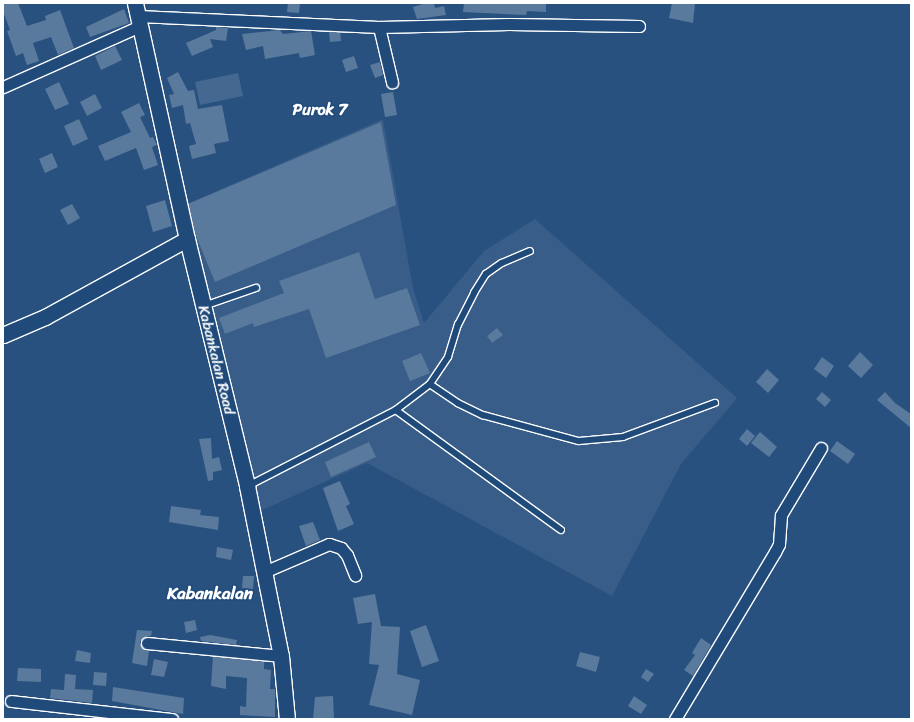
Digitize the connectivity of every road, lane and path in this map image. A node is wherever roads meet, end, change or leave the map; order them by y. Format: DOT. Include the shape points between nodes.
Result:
graph roads {
  1 [pos="138,15"];
  2 [pos="639,26"];
  3 [pos="379,27"];
  4 [pos="392,82"];
  5 [pos="3,87"];
  6 [pos="187,240"];
  7 [pos="530,251"];
  8 [pos="256,288"];
  9 [pos="204,306"];
  10 [pos="3,335"];
  11 [pos="430,384"];
  12 [pos="715,403"];
  13 [pos="396,410"];
  14 [pos="821,448"];
  15 [pos="247,486"];
  16 [pos="561,530"];
  17 [pos="264,572"];
  18 [pos="355,575"];
  19 [pos="147,643"];
  20 [pos="281,656"];
  21 [pos="11,701"];
  22 [pos="172,719"];
  23 [pos="287,719"];
  24 [pos="675,719"];
  1 -- 3 [label="street"];
  1 -- 5 [label="street"];
  1 -- 6 [label="street, Kabankalan Road"];
  2 -- 3 [label="street" via="509,24"];
  3 -- 4 [label="street"];
  6 -- 9 [label="street, Kabankalan Road"];
  6 -- 10 [label="street" via="45,318"];
  7 -- 11 [label="lane" via="502,263 486,274 458,325 448,357"];
  8 -- 9 [label="lane"];
  9 -- 15 [label="street, Kabankalan Road"];
  11 -- 12 [label="lane" via="458,403 483,415 579,441 623,437"];
  11 -- 13 [label="lane"];
  13 -- 15 [label="lane"];
  13 -- 16 [label="lane"];
  14 -- 24 [label="street" via="780,515 779,544 775,552"];
  15 -- 17 [label="street, Kabankalan Road"];
  17 -- 18 [label="street" via="329,544 341,548 347,555"];
  17 -- 20 [label="street, Kabankalan Road"];
  19 -- 20 [label="street"];
  20 -- 23 [label="street, Kabankalan Road"];
  21 -- 22 [label="street"];
}
